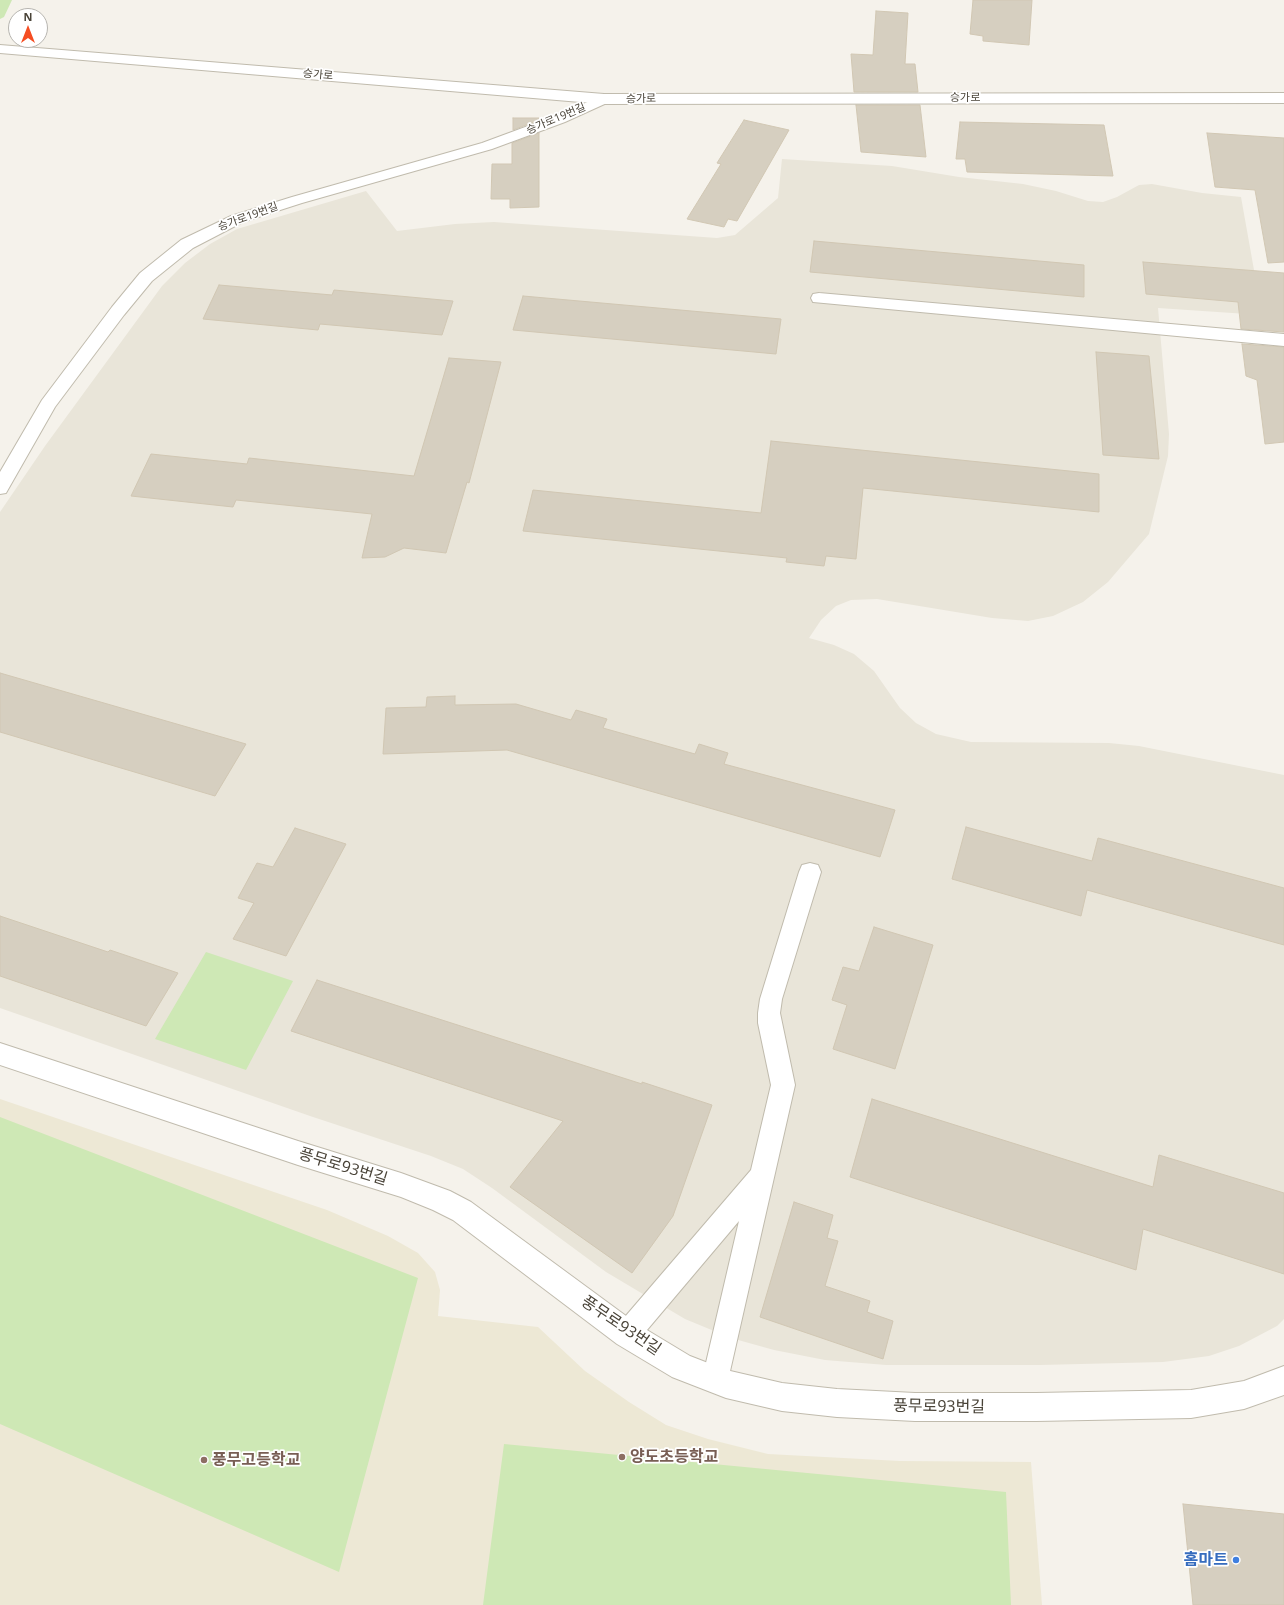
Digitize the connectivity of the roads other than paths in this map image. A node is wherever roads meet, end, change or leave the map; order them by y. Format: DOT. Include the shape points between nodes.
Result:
graph roads {
  1 [pos="0,49"];
  2 [pos="1284,98"];
  3 [pos="604,99"];
  4 [pos="819,298"];
  5 [pos="1284,340"];
  6 [pos="0,488"];
  7 [pos="810,872"];
  8 [pos="0,1054"];
  9 [pos="762,1176"];
  10 [pos="627,1334"];
  11 [pos="715,1380"];
  12 [pos="1284,1380"];
  1 -- 3 [label="street, 승가로"];
  2 -- 3 [label="street, 승가로"];
  3 -- 6 [label="lane, 승가로19번길" via="560,119 486,146 236,219 187,244 146,277 118,311 48,404"];
  4 -- 5 [label="lane"];
  7 -- 9 [label="lane" via="771,999 770,1023 783,1085"];
  8 -- 10 [label="street, 풍무로93번길" via="441,1200 462,1211"];
  9 -- 10 [label="lane"];
  9 -- 11 [label="lane"];
  10 -- 11 [label="street, 풍무로93번길" via="682,1367"];
  11 -- 12 [label="street, 풍무로93번길" via="782,1397 837,1403 915,1407 1036,1407 1191,1404 1244,1395"];
}
